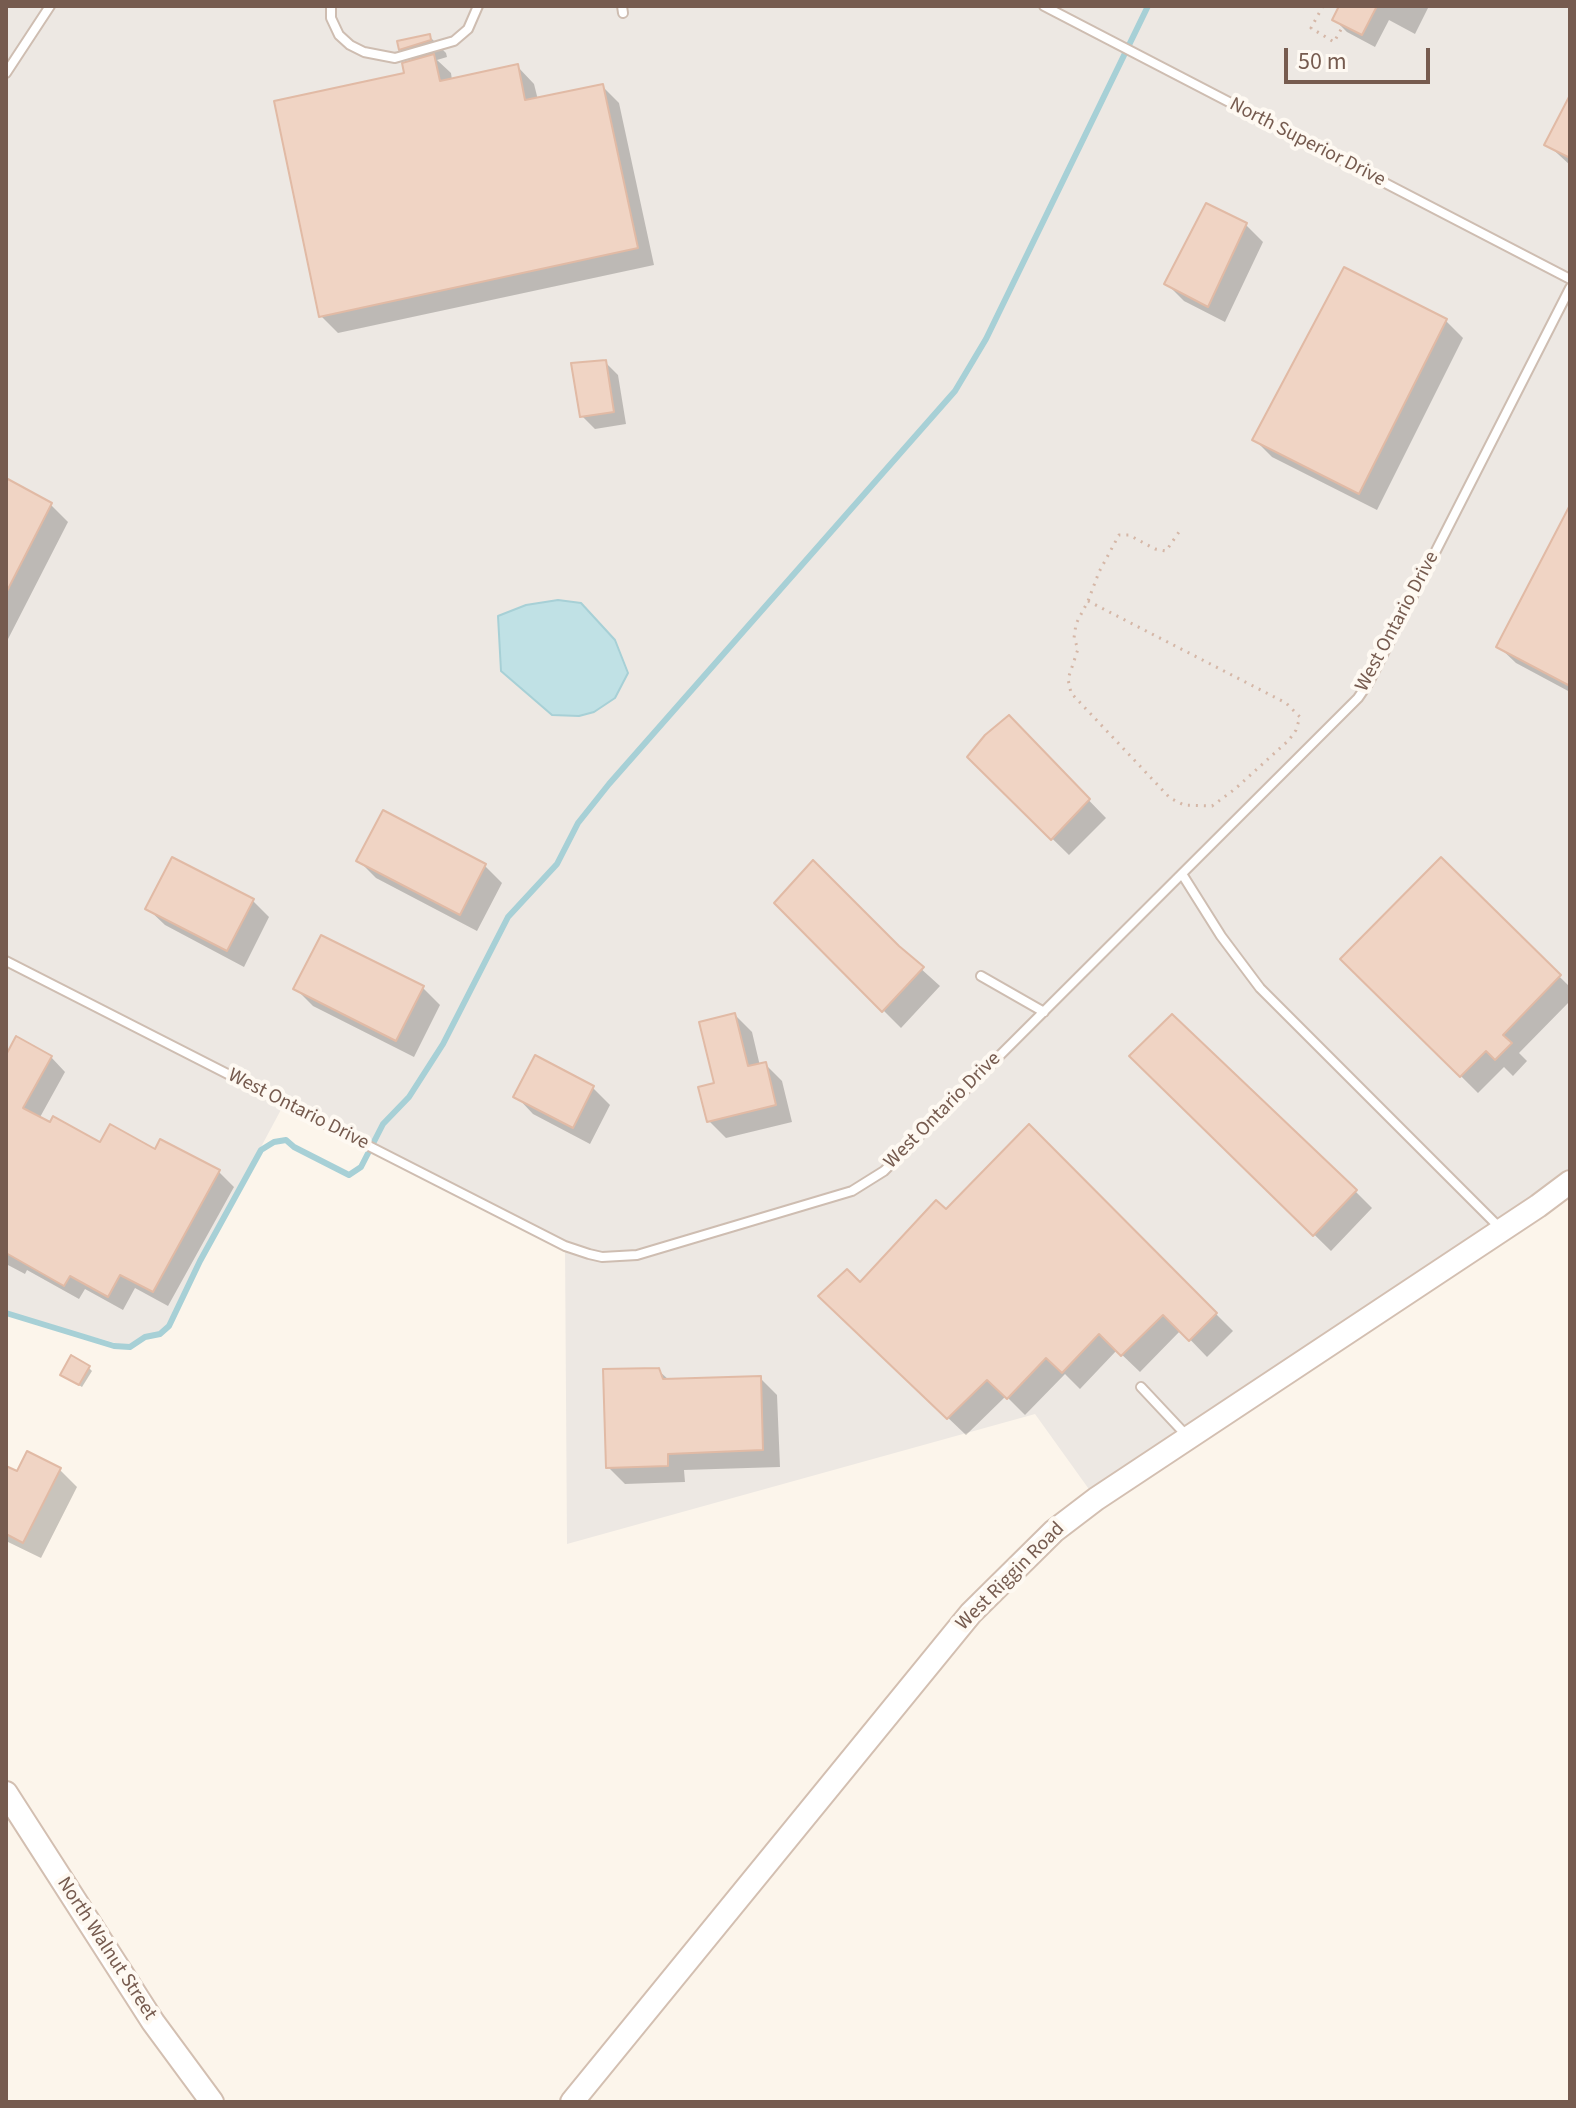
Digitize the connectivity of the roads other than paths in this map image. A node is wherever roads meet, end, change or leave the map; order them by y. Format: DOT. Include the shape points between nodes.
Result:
graph roads {
  1 [pos="50,6"];
  2 [pos="331,6"];
  3 [pos="478,6"];
  4 [pos="1044,6"];
  5 [pos="1064,11"];
  6 [pos="6,73"];
  7 [pos="1570,279"];
  8 [pos="1570,288"];
  9 [pos="1182,874"];
  10 [pos="6,961"];
  11 [pos="981,976"];
  12 [pos="1044,1012"];
  13 [pos="1570,1182"];
  14 [pos="1502,1230"];
  15 [pos="1141,1387"];
  16 [pos="1188,1438"];
  17 [pos="6,1793"];
  18 [pos="212,2102"];
  19 [pos="572,2102"];
  1 -- 6 [label="lane"];
  2 -- 3 [label="lane" via="339,35 350,45 395,58 454,41 468,29"];
  4 -- 5 [label="lane, North Superior Drive"];
  5 -- 7 [label="lane, North Superior Drive" via="1115,43"];
  8 -- 9 [label="lane, West Ontario Drive" via="1369,682"];
  9 -- 12 [label="lane, West Ontario Drive"];
  9 -- 14 [label="lane" via="1260,988"];
  10 -- 12 [label="lane, West Ontario Drive" via="565,1246 602,1257 637,1255 852,1191 884,1171"];
  11 -- 12 [label="lane"];
  13 -- 14 [label="street, West Riggin Road"];
  14 -- 16 [label="street, West Riggin Road"];
  15 -- 16 [label="lane"];
  16 -- 19 [label="street, West Riggin Road" via="1054,1531 971,1613"];
  17 -- 18 [label="street, North Walnut Street" via="153,2022"];
}
